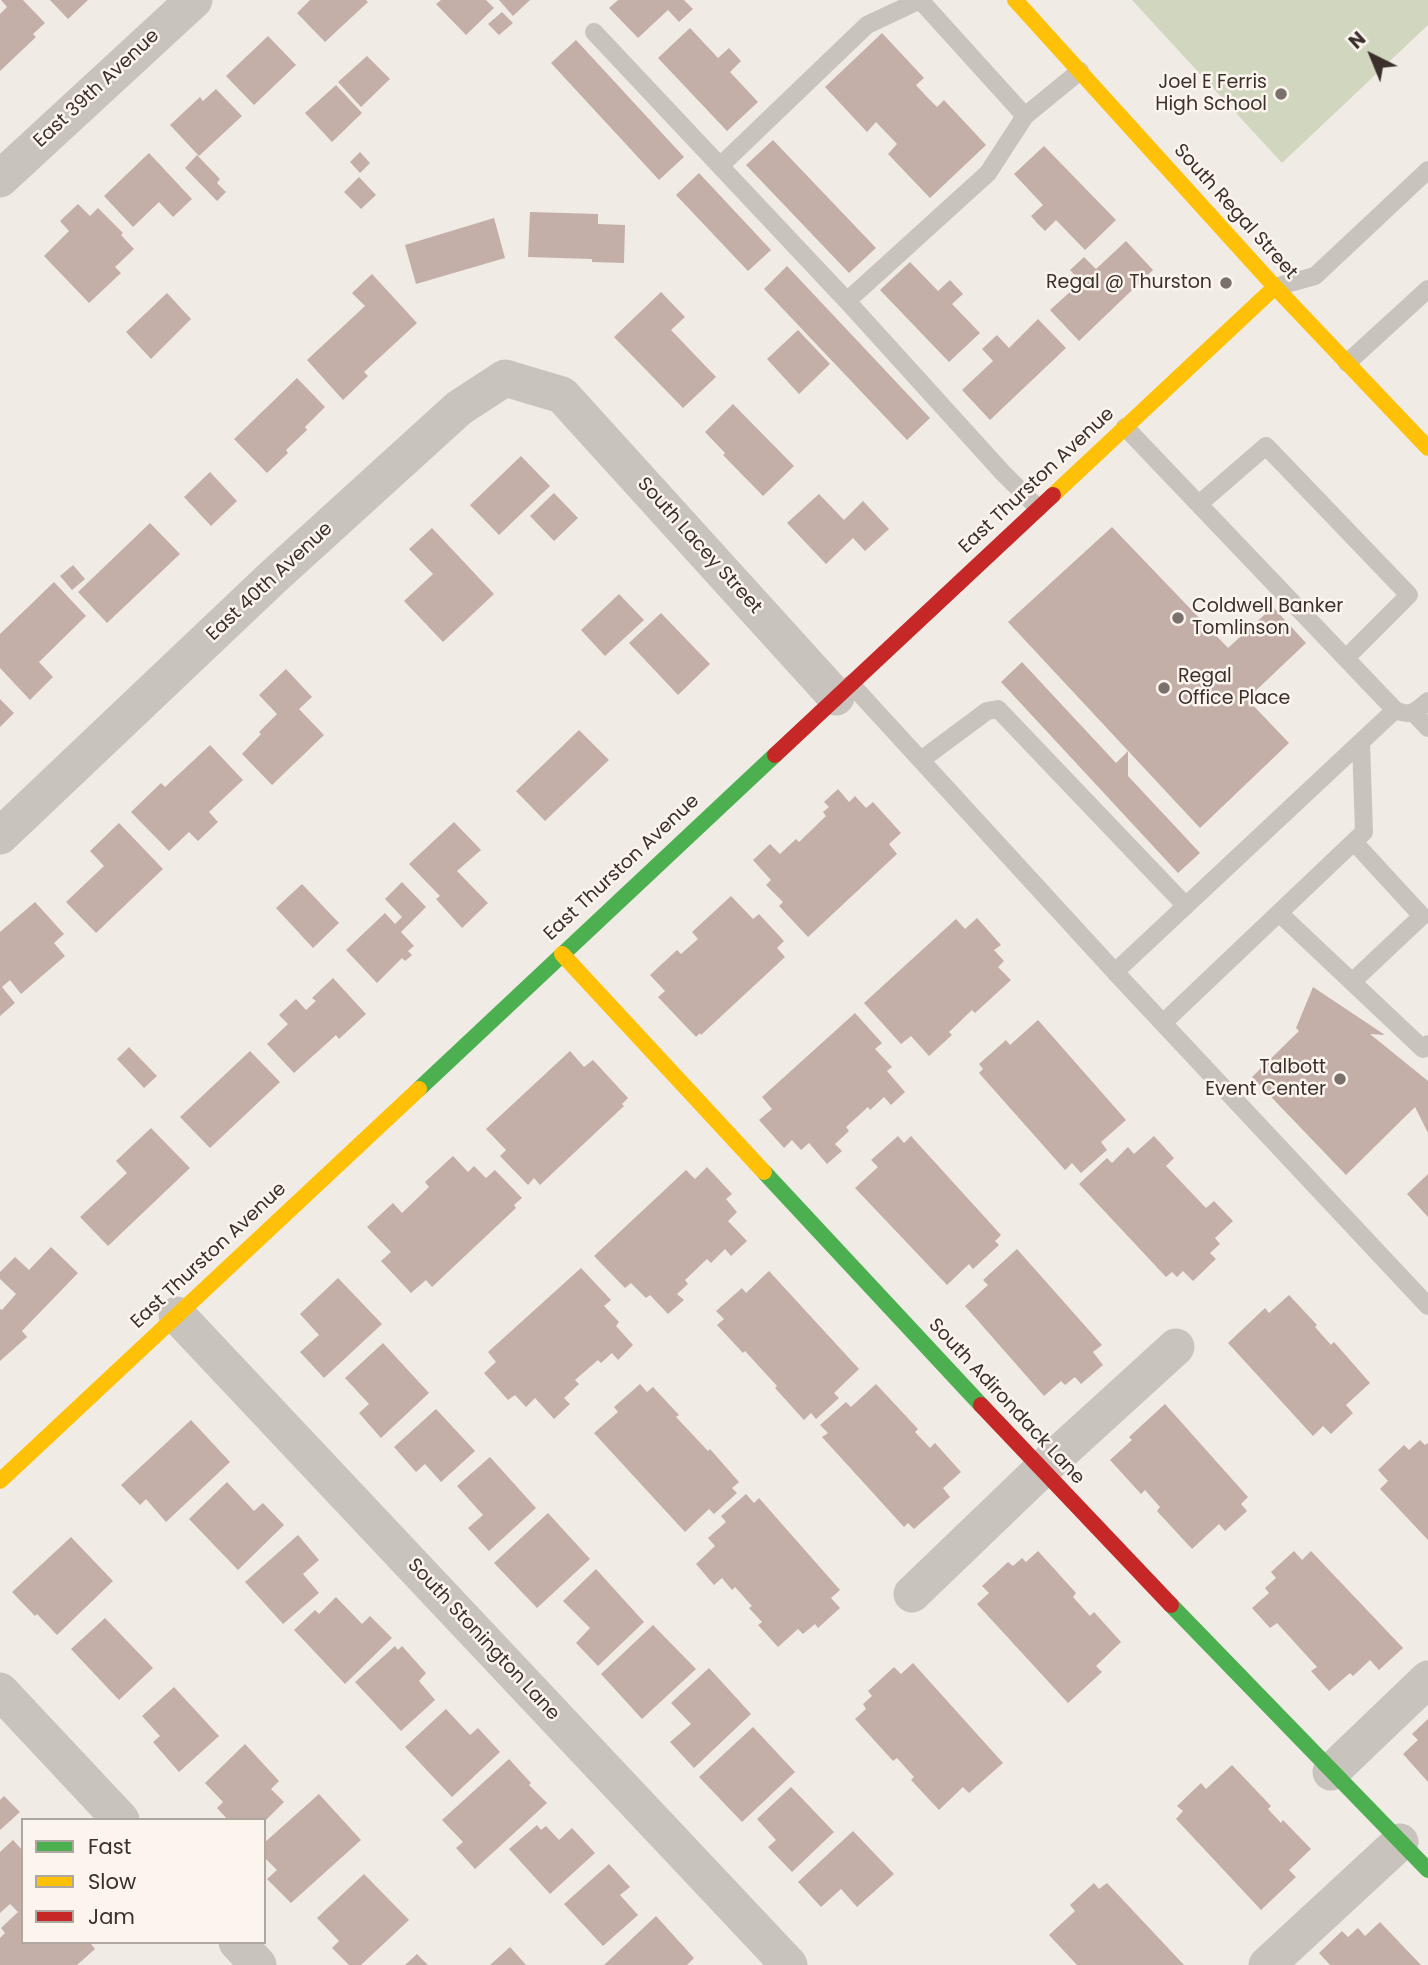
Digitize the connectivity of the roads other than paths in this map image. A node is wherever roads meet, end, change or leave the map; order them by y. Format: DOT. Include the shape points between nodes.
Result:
graph roads {
  1 [pos="194,0"];
  2 [pos="1015,0"];
  3 [pos="594,32"];
  4 [pos="1080,71"];
  5 [pos="1026,117"];
  6 [pos="720,166"];
  7 [pos="1428,170"];
  8 [pos="0,179"];
  9 [pos="1275,286"];
  10 [pos="1428,289"];
  11 [pos="848,301"];
  12 [pos="1347,363"];
  13 [pos="562,395"];
  14 [pos="1125,427"];
  15 [pos="1428,449"];
  16 [pos="1199,504"];
  17 [pos="1038,508"];
  18 [pos="1346,658"];
  19 [pos="843,690"];
  20 [pos="1421,707"];
  21 [pos="1395,710"];
  22 [pos="1428,727"];
  23 [pos="1361,742"];
  24 [pos="921,760"];
  25 [pos="0,836"];
  26 [pos="1354,842"];
  27 [pos="1185,906"];
  28 [pos="1279,913"];
  29 [pos="562,954"];
  30 [pos="1115,972"];
  31 [pos="1352,982"];
  32 [pos="1163,1023"];
  33 [pos="1428,1044"];
  34 [pos="1428,1306"];
  35 [pos="177,1315"];
  36 [pos="1176,1347"];
  37 [pos="1041,1470"];
  38 [pos="0,1481"];
  39 [pos="912,1594"];
  40 [pos="1428,1679"];
  41 [pos="0,1692"];
  42 [pos="1331,1772"];
  43 [pos="119,1818"];
  44 [pos="1400,1842"];
  45 [pos="1428,1870"];
  46 [pos="239,1944"];
  47 [pos="258,1965"];
  48 [pos="789,1965"];
  49 [pos="1267,1965"];
  1 -- 8 [label="street, East 39th Avenue"];
  2 -- 4 [label="street, South Regal Street"];
  3 -- 6 [label="lane"];
  4 -- 5 [label="lane"];
  4 -- 9 [label="street, South Regal Street"];
  5 -- 6 [label="lane" via="920,0 867,25"];
  5 -- 11 [label="lane" via="988,173"];
  6 -- 11 [label="lane"];
  7 -- 9 [label="lane" via="1315,276"];
  9 -- 12 [label="street, South Regal Street"];
  9 -- 14 [label="street, East Thurston Avenue"];
  10 -- 12 [label="lane"];
  11 -- 17 [label="lane"];
  12 -- 15 [label="street, South Regal Street"];
  13 -- 19 [label="street, South Lacey Street"];
  13 -- 25 [label="street, East 40th Avenue" via="505,378 459,408"];
  14 -- 16 [label="lane"];
  14 -- 17 [label="street, East Thurston Avenue"];
  16 -- 18 [label="lane"];
  16 -- 18 [label="lane" via="1266,446 1409,595"];
  17 -- 19 [label="street, East Thurston Avenue"];
  18 -- 21 [label="lane"];
  19 -- 24 [label="lane"];
  19 -- 29 [label="street, East Thurston Avenue"];
  20 -- 21 [label="lane" via="1405,714"];
  20 -- 22 [label="lane"];
  21 -- 23 [label="lane"];
  23 -- 26 [label="lane" via="1364,832"];
  23 -- 27 [label="lane"];
  24 -- 27 [label="lane" via="986,712 998,709"];
  24 -- 30 [label="lane"];
  26 -- 28 [label="lane"];
  26 -- 31 [label="lane" via="1422,916"];
  27 -- 30 [label="lane"];
  28 -- 31 [label="lane"];
  28 -- 32 [label="lane"];
  29 -- 35 [label="street, East Thurston Avenue"];
  29 -- 37 [label="street, South Adirondack Lane"];
  30 -- 32 [label="lane"];
  31 -- 33 [label="lane" via="1423,1049"];
  32 -- 34 [label="lane"];
  35 -- 38 [label="street, East Thurston Avenue"];
  35 -- 48 [label="street, South Stonington Lane"];
  36 -- 37 [label="street"];
  37 -- 39 [label="street"];
  37 -- 42 [label="street, South Adirondack Lane"];
  40 -- 42 [label="street"];
  41 -- 43 [label="street"];
  42 -- 44 [label="street, South Adirondack Lane"];
  44 -- 45 [label="street, South Adirondack Lane"];
  44 -- 49 [label="street"];
  46 -- 47 [label="street"];
}
